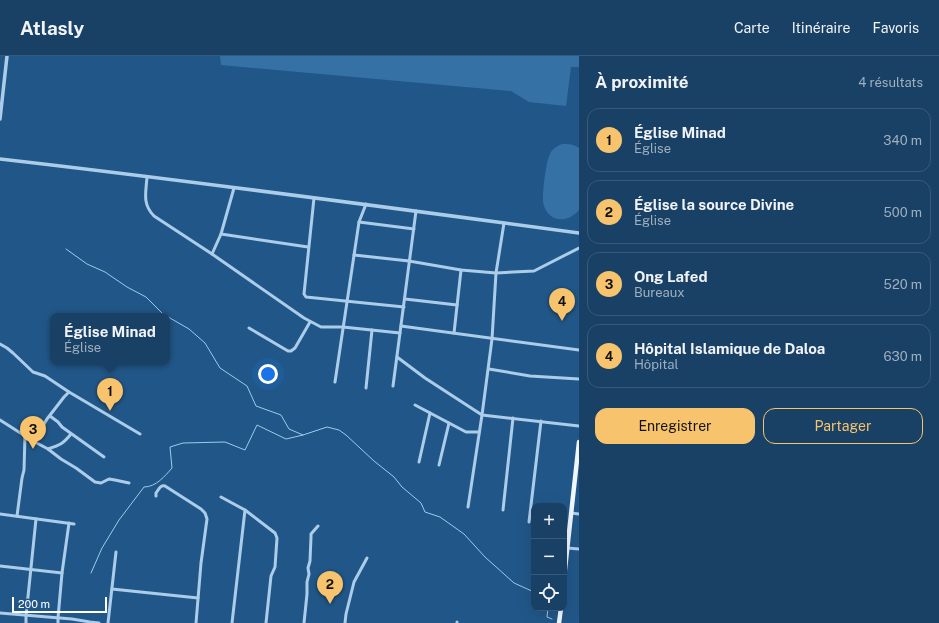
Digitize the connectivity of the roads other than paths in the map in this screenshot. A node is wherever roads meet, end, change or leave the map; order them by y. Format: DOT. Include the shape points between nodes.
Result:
graph roads {
  1 [pos="7,56"];
  2 [pos="0,119"];
  3 [pos="0,159"];
  4 [pos="147,177"];
  5 [pos="234,188"];
  6 [pos="314,198"];
  7 [pos="366,204"];
  8 [pos="416,211"];
  9 [pos="359,222"];
  10 [pos="504,223"];
  11 [pos="414,229"];
  12 [pos="579,233"];
  13 [pos="221,234"];
  14 [pos="308,247"];
  15 [pos="579,248"];
  16 [pos="212,254"];
  17 [pos="354,255"];
  18 [pos="409,261"];
  19 [pos="461,270"];
  20 [pos="496,273"];
  21 [pos="405,299"];
  22 [pos="347,300"];
  23 [pos="457,305"];
  24 [pos="404,307"];
  25 [pos="310,322"];
  26 [pos="401,326"];
  27 [pos="343,327"];
  28 [pos="249,328"];
  29 [pos="372,330"];
  30 [pos="400,333"];
  31 [pos="454,333"];
  32 [pos="492,339"];
  33 [pos="0,344"];
  34 [pos="579,350"];
  35 [pos="396,357"];
  36 [pos="489,369"];
  37 [pos="579,379"];
  38 [pos="335,382"];
  39 [pos="393,386"];
  40 [pos="366,388"];
  41 [pos="69,392"];
  42 [pos="415,404"];
  43 [pos="430,413"];
  44 [pos="482,415"];
  45 [pos="50,416"];
  46 [pos="513,418"];
  47 [pos="0,420"];
  48 [pos="541,421"];
  49 [pos="449,423"];
  50 [pos="579,426"];
  51 [pos="479,432"];
  52 [pos="71,434"];
  53 [pos="140,434"];
  54 [pos="25,436"];
  55 [pos="34,441"];
  56 [pos="579,442"];
  57 [pos="48,449"];
  58 [pos="104,457"];
  59 [pos="419,462"];
  60 [pos="439,465"];
  61 [pos="129,483"];
  62 [pos="156,496"];
  63 [pos="221,497"];
  64 [pos="468,507"];
  65 [pos="245,510"];
  66 [pos="503,510"];
  67 [pos="571,513"];
  68 [pos="0,514"];
  69 [pos="579,514"];
  70 [pos="17,516"];
  71 [pos="36,519"];
  72 [pos="528,522"];
  73 [pos="69,523"];
  74 [pos="74,524"];
  75 [pos="318,526"];
  76 [pos="567,548"];
  77 [pos="579,549"];
  78 [pos="116,552"];
  79 [pos="367,558"];
  80 [pos="0,566"];
  81 [pos="31,570"];
  82 [pos="62,573"];
  83 [pos="112,589"];
  84 [pos="198,598"];
  85 [pos="560,611"];
  86 [pos="0,613"];
  87 [pos="26,616"];
  88 [pos="58,618"];
  89 [pos="26,623"];
  90 [pos="58,623"];
  91 [pos="99,623"];
  92 [pos="108,623"];
  93 [pos="196,623"];
  94 [pos="232,623"];
  95 [pos="266,623"];
  96 [pos="304,623"];
  97 [pos="345,623"];
  98 [pos="559,623"];
  1 -- 2 [label="street"];
  3 -- 4 [label="street"];
  4 -- 5 [label="street"];
  4 -- 16 [label="street" via="145,202 151,213"];
  5 -- 6 [label="street"];
  5 -- 13 [label="street"];
  6 -- 7 [label="street"];
  6 -- 14 [label="street"];
  7 -- 8 [label="street"];
  7 -- 9 [label="street"];
  8 -- 10 [label="street"];
  8 -- 11 [label="street"];
  9 -- 11 [label="street"];
  9 -- 17 [label="street"];
  10 -- 12 [label="street"];
  10 -- 20 [label="street"];
  11 -- 18 [label="street"];
  13 -- 14 [label="street"];
  13 -- 16 [label="street"];
  14 -- 22 [label="street" via="304,294"];
  15 -- 20 [label="street" via="534,270"];
  16 -- 25 [label="street"];
  17 -- 18 [label="street"];
  17 -- 22 [label="street"];
  18 -- 19 [label="street"];
  18 -- 21 [label="street"];
  19 -- 20 [label="street"];
  19 -- 23 [label="street"];
  20 -- 32 [label="street"];
  21 -- 23 [label="street"];
  21 -- 24 [label="street"];
  22 -- 24 [label="street"];
  22 -- 27 [label="street"];
  23 -- 31 [label="street"];
  24 -- 26 [label="street"];
  25 -- 27 [label="street" via="321,327"];
  25 -- 28 [label="street" via="291,351"];
  26 -- 30 [label="street"];
  26 -- 31 [label="street"];
  27 -- 29 [label="street"];
  27 -- 38 [label="street"];
  29 -- 30 [label="street"];
  29 -- 40 [label="street"];
  30 -- 35 [label="street"];
  31 -- 32 [label="street"];
  32 -- 34 [label="street"];
  32 -- 36 [label="street"];
  33 -- 41 [label="street" via="33,372 46,376"];
  35 -- 39 [label="street"];
  35 -- 44 [label="street"];
  36 -- 37 [label="street" via="530,376"];
  36 -- 44 [label="street"];
  41 -- 45 [label="street"];
  41 -- 53 [label="street"];
  42 -- 43 [label="street"];
  43 -- 49 [label="street"];
  43 -- 59 [label="street"];
  44 -- 46 [label="street"];
  44 -- 51 [label="street"];
  45 -- 52 [label="street"];
  45 -- 55 [label="street"];
  46 -- 48 [label="street"];
  46 -- 66 [label="street"];
  47 -- 54 [label="street"];
  48 -- 50 [label="street"];
  48 -- 72 [label="street"];
  49 -- 51 [label="street" via="466,432"];
  49 -- 60 [label="street"];
  51 -- 64 [label="street"];
  52 -- 57 [label="street" via="58,446"];
  52 -- 58 [label="street"];
  54 -- 55 [label="street"];
  54 -- 70 [label="street" via="24,470"];
  55 -- 57 [label="street"];
  56 -- 67 [label="main road"];
  57 -- 61 [label="street" via="96,482 101,483 109,479"];
  62 -- 84 [label="street" via="160,488 165,486 205,513 207,519"];
  63 -- 65 [label="street"];
  65 -- 94 [label="street"];
  65 -- 95 [label="street" via="275,533 277,538"];
  67 -- 69 [label="street"];
  67 -- 76 [label="main road"];
  68 -- 70 [label="street"];
  70 -- 71 [label="street"];
  71 -- 73 [label="street"];
  71 -- 81 [label="street"];
  73 -- 74 [label="street"];
  73 -- 82 [label="street"];
  75 -- 96 [label="street" via="310,537"];
  76 -- 77 [label="street"];
  78 -- 83 [label="street"];
  79 -- 97 [label="street" via="354,582"];
  80 -- 81 [label="street"];
  81 -- 82 [label="street"];
  81 -- 87 [label="street"];
  82 -- 88 [label="street"];
  83 -- 84 [label="street"];
  83 -- 92 [label="street"];
  84 -- 93 [label="street"];
  85 -- 98 [label="main road"];
  86 -- 87 [label="street"];
  87 -- 88 [label="street"];
  87 -- 89 [label="street"];
  88 -- 90 [label="street"];
  88 -- 91 [label="street"];
}
